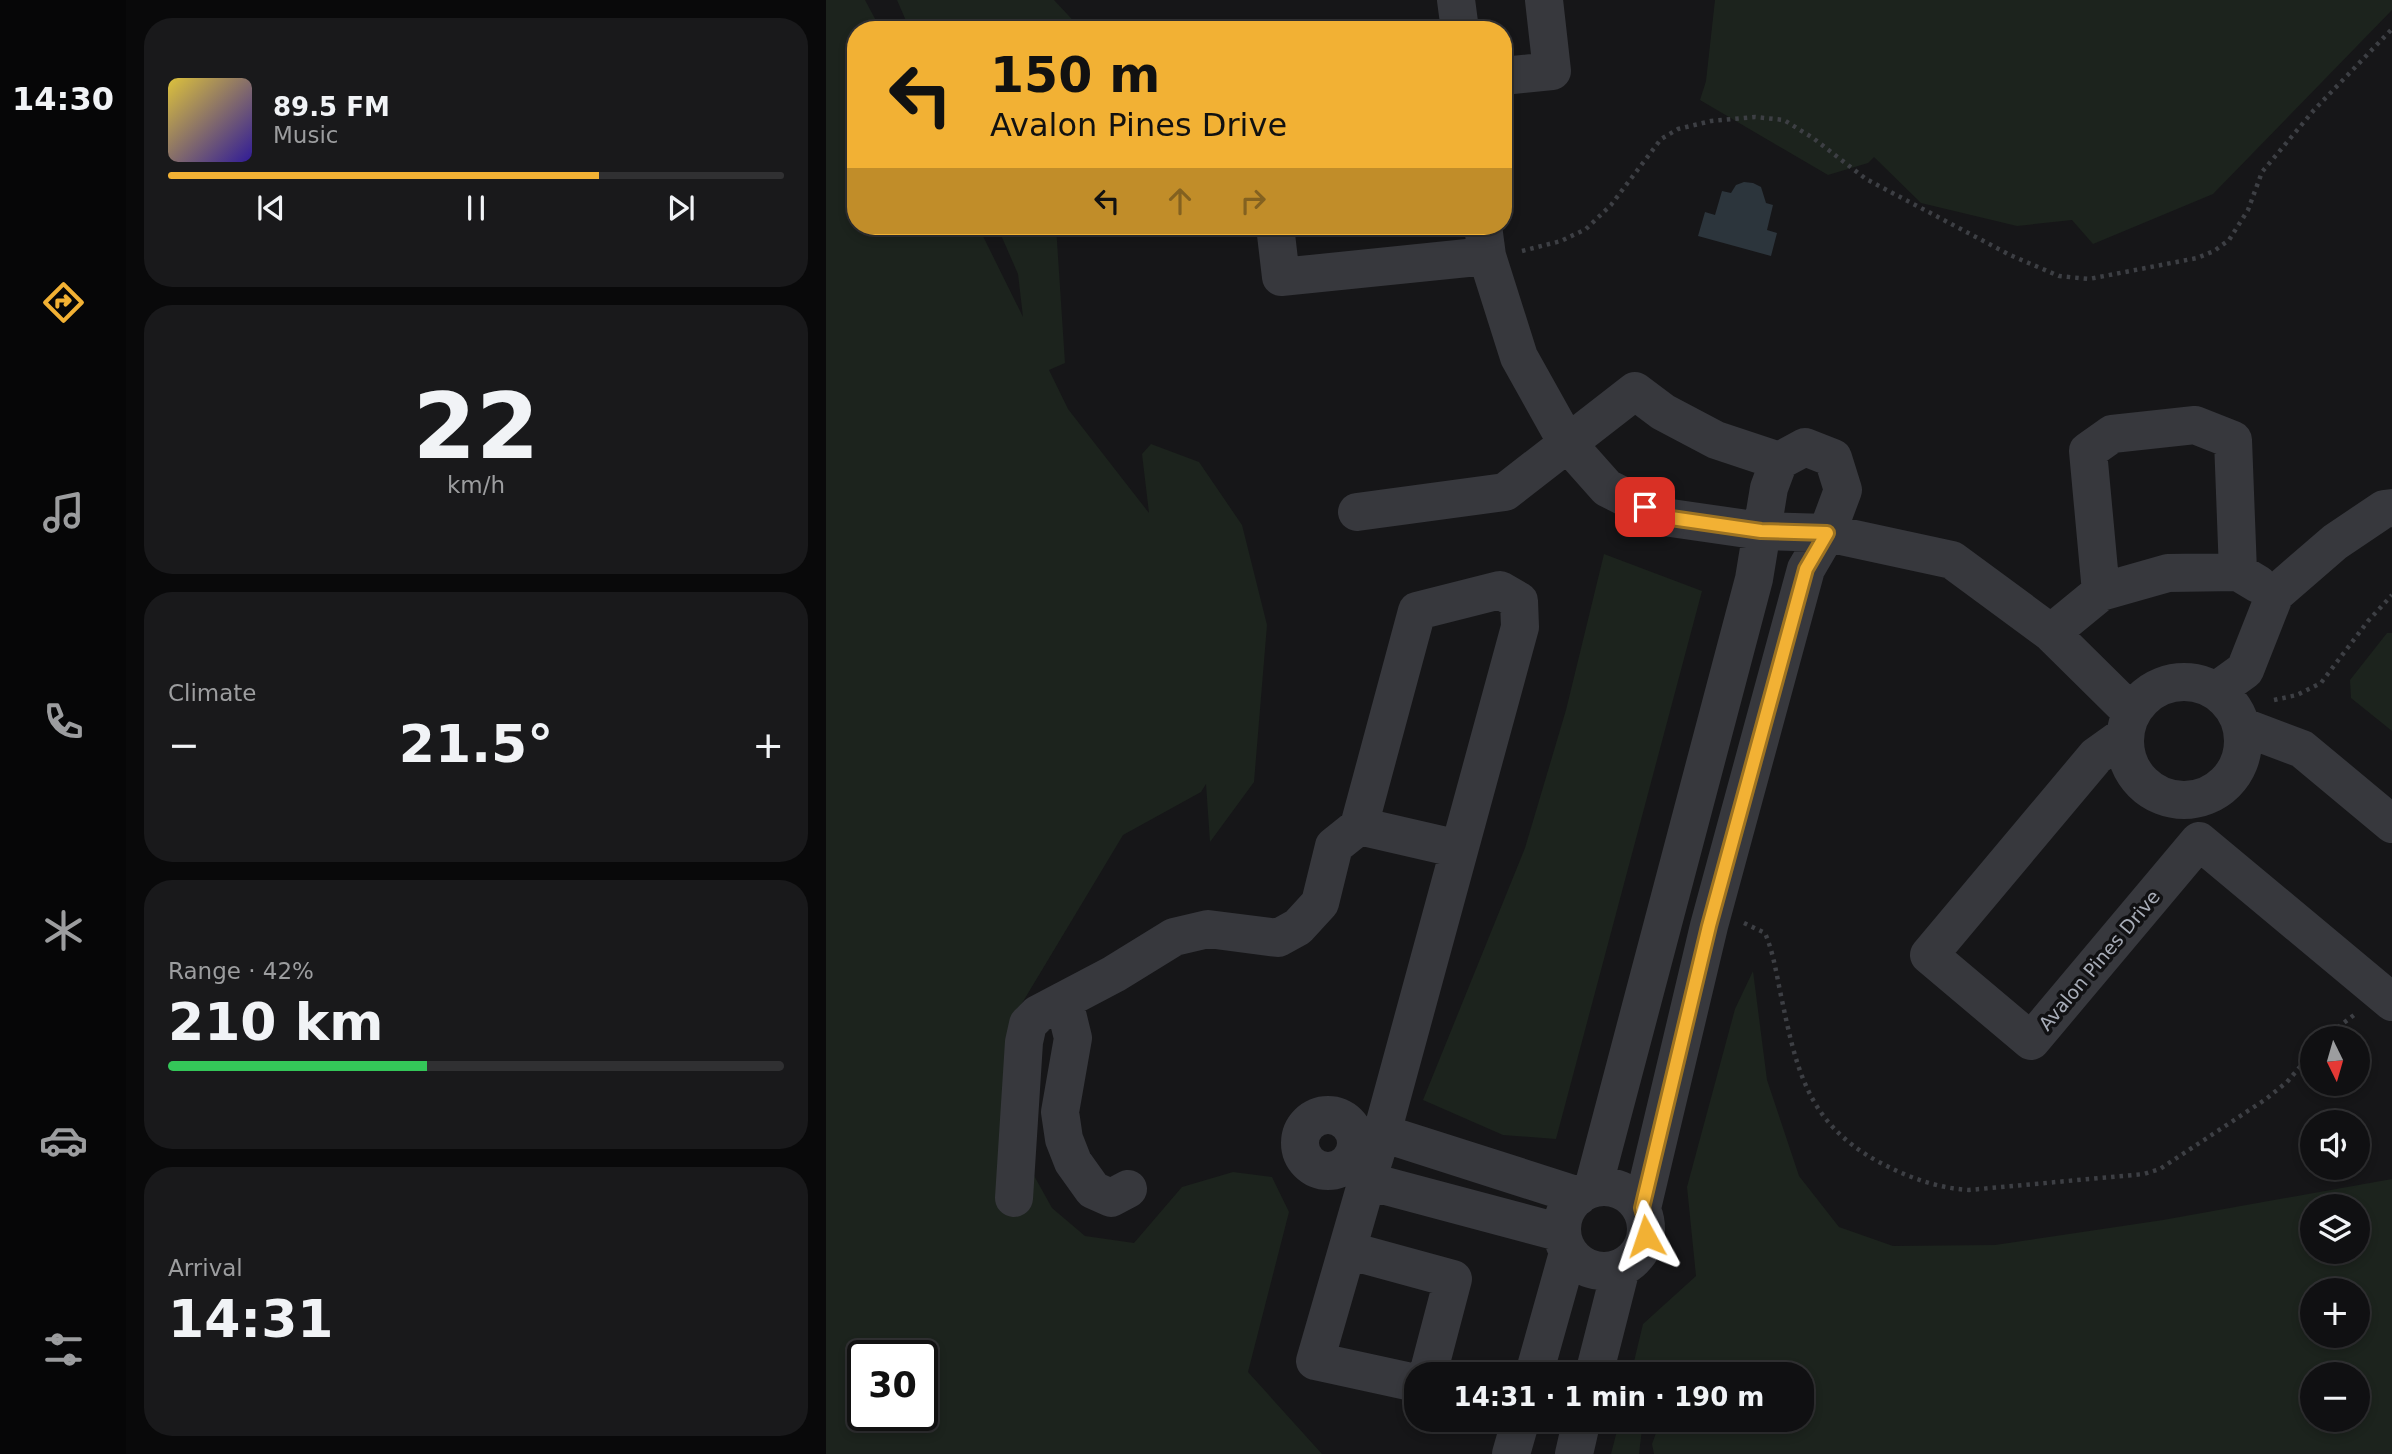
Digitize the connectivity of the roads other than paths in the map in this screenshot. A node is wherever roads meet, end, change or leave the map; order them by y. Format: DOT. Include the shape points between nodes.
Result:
graph roads {
  1 [pos="1456,0"];
  2 [pos="1544,0"];
  3 [pos="1459,21"];
  4 [pos="1512,75"];
  5 [pos="1276,235"];
  6 [pos="1494,245"];
  7 [pos="1567,443"];
  8 [pos="1779,461"];
  9 [pos="2392,508"];
  10 [pos="1357,512"];
  11 [pos="1761,531"];
  12 [pos="1827,533"];
  13 [pos="2238,572"];
  14 [pos="2101,592"];
  15 [pos="2275,594"];
  16 [pos="2052,633"];
  17 [pos="2230,708"];
  18 [pos="2128,724"];
  19 [pos="2179,800"];
  20 [pos="2392,824"];
  21 [pos="1359,826"];
  22 [pos="2199,841"];
  23 [pos="1459,849"];
  24 [pos="1065,1000"];
  25 [pos="2392,1002"];
  26 [pos="1369,1156"];
  27 [pos="1128,1189"];
  28 [pos="1586,1192"];
  29 [pos="1013,1198"];
  30 [pos="1642,1208"];
  31 [pos="1565,1243"];
  32 [pos="1347,1250"];
  33 [pos="1621,1268"];
  34 [pos="1431,1362"];
  35 [pos="1537,1362"];
  36 [pos="1597,1362"];
  37 [pos="1404,1380"];
  38 [pos="1517,1432"];
  39 [pos="1580,1432"];
  40 [pos="1511,1454"];
  41 [pos="1574,1454"];
  1 -- 3 [label="street"];
  2 -- 4 [label="street" via="1552,71"];
  5 -- 6 [label="street" via="1281,277"];
  6 -- 7 [label="street" via="1519,357"];
  7 -- 8 [label="street" via="1635,391 1716,440"];
  7 -- 10 [label="street" via="1505,492"];
  7 -- 11 [label="street" via="1607,488 1664,517"];
  8 -- 11 [label="street"];
  8 -- 12 [label="street" via="1805,447 1832,458 1843,490"];
  9 -- 15 [label="street" via="2335,542"];
  11 -- 12 [label="street"];
  11 -- 28 [label="street" via="1754,579"];
  12 -- 16 [label="street" via="1952,560"];
  12 -- 30 [label="street" via="1802,582 1709,926"];
  13 -- 14 [label="street" via="2168,573"];
  13 -- 14 [label="street" via="2233,440 2195,425 2112,434 2088,451"];
  13 -- 15 [label="street"];
  14 -- 16 [label="street"];
  15 -- 17 [label="street"];
  16 -- 18 [label="street"];
  17 -- 18 [label="street" via="2198,683 2179,682 2143,697"];
  17 -- 19 [label="street" via="2243,744 2239,763 2216,791 2198,799"];
  17 -- 20 [label="street" via="2302,749"];
  18 -- 19 [label="street" via="2126,755 2133,772 2161,796"];
  18 -- 22 [label="street, Avalon Pines Drive" via="1929,955 2031,1041"];
  19 -- 22 [label="street"];
  21 -- 23 [label="street"];
  21 -- 23 [label="street" via="1418,611 1500,590 1519,601 1520,627"];
  21 -- 24 [label="street" via="1334,846 1320,903 1298,927 1278,938 1208,929 1174,937"];
  22 -- 25 [label="street"];
  23 -- 26 [label="street"];
  24 -- 27 [label="street" via="1073,1038 1060,1111 1064,1139 1073,1162 1093,1189 1111,1198"];
  24 -- 29 [label="street" via="1028,1024"];
  26 -- 28 [label="street"];
  26 -- 31 [label="street"];
  26 -- 32 [label="street"];
  28 -- 30 [label="street" via="1610,1187 1622,1190"];
  28 -- 31 [label="street" via="1565,1212"];
  30 -- 33 [label="street" via="1646,1236 1642,1250"];
  31 -- 33 [label="street" via="1578,1264 1606,1272"];
  31 -- 35 [label="street"];
  32 -- 34 [label="street" via="1453,1279"];
  32 -- 37 [label="street" via="1315,1361"];
  33 -- 36 [label="street"];
  38 -- 40 [label="street"];
  39 -- 41 [label="street"];
}
